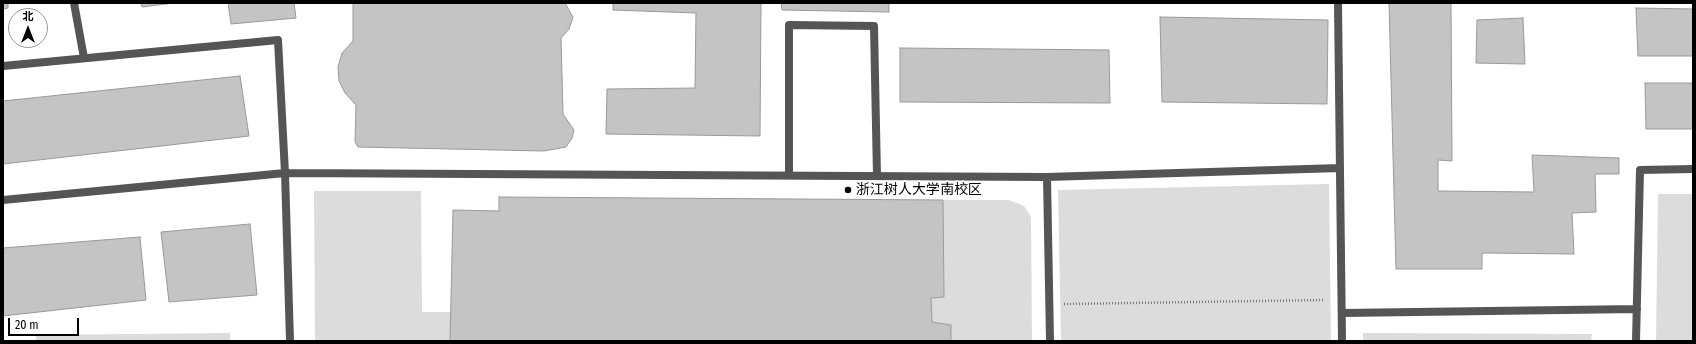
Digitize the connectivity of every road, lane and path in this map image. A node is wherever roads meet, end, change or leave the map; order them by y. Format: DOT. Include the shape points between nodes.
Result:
graph roads {
  1 [pos="74,3"];
  2 [pos="1338,3"];
  3 [pos="84,58"];
  4 [pos="3,66"];
  5 [pos="1340,168"];
  6 [pos="1693,169"];
  7 [pos="285,173"];
  8 [pos="789,176"];
  9 [pos="877,176"];
  10 [pos="1047,177"];
  11 [pos="3,200"];
  12 [pos="1342,300"];
  13 [pos="1050,305"];
  14 [pos="1637,309"];
  15 [pos="1342,313"];
  16 [pos="290,341"];
  17 [pos="1050,341"];
  18 [pos="1342,341"];
  19 [pos="1636,341"];
  1 -- 3 [label="lane"];
  2 -- 5 [label="lane"];
  3 -- 4 [label="lane"];
  3 -- 7 [label="lane" via="278,40"];
  5 -- 10 [label="lane"];
  5 -- 12 [label="lane"];
  6 -- 14 [label="lane" via="1640,170"];
  7 -- 8 [label="lane"];
  7 -- 11 [label="lane"];
  7 -- 16 [label="lane"];
  8 -- 9 [label="lane"];
  8 -- 9 [label="lane" via="789,25 874,26"];
  9 -- 10 [label="lane"];
  10 -- 13 [label="lane"];
  12 -- 13 [label="path"];
  12 -- 15 [label="lane"];
  13 -- 17 [label="lane"];
  14 -- 15 [label="lane"];
  14 -- 19 [label="lane"];
  15 -- 18 [label="lane"];
}
